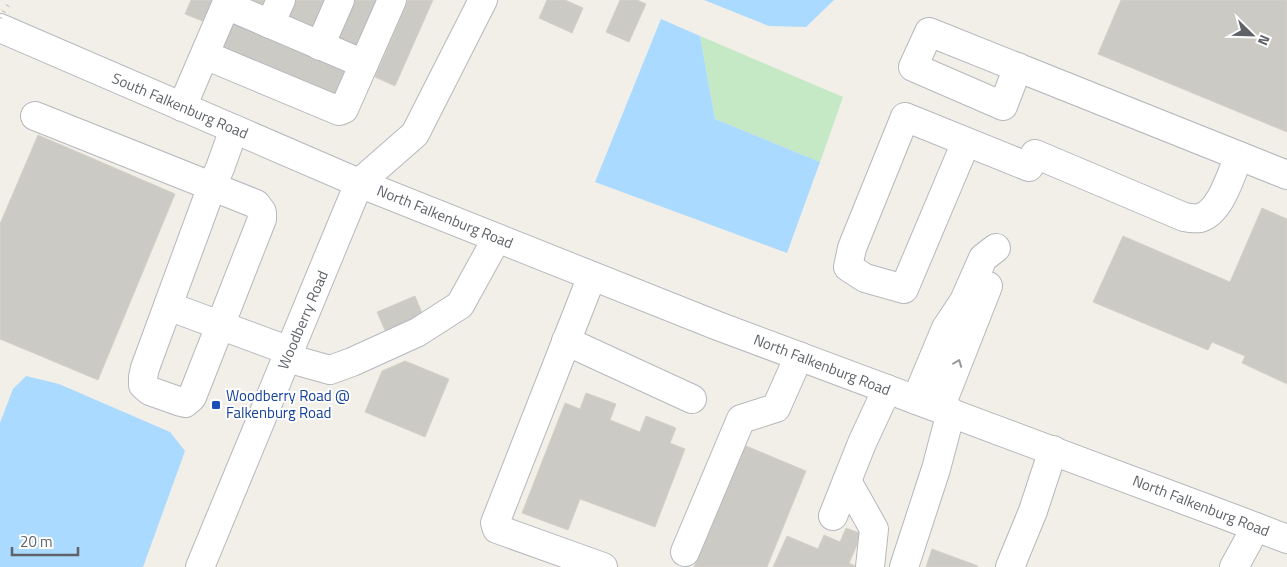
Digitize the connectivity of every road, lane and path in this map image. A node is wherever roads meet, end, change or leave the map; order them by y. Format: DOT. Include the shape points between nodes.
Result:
graph roads {
  1 [pos="340,0"];
  2 [pos="392,0"];
  3 [pos="483,0"];
  4 [pos="227,3"];
  5 [pos="275,12"];
  6 [pos="0,28"];
  7 [pos="320,46"];
  8 [pos="205,55"];
  9 [pos="364,64"];
  10 [pos="1018,67"];
  11 [pos="182,107"];
  12 [pos="35,116"];
  13 [pos="234,129"];
  14 [pos="966,142"];
  15 [pos="1239,156"];
  16 [pos="1287,175"];
  17 [pos="360,183"];
  18 [pos="212,186"];
  19 [pos="497,238"];
  20 [pos="592,276"];
  21 [pos="168,306"];
  22 [pos="220,325"];
  23 [pos="566,342"];
  24 [pos="288,354"];
  25 [pos="799,356"];
  26 [pos="887,389"];
  27 [pos="692,399"];
  28 [pos="936,407"];
  29 [pos="1053,450"];
  30 [pos="847,481"];
  31 [pos="833,516"];
  32 [pos="1256,527"];
  33 [pos="1287,540"];
  34 [pos="685,552"];
  35 [pos="200,567"];
  36 [pos="603,567"];
  37 [pos="870,567"];
  38 [pos="904,567"];
  39 [pos="1010,567"];
  40 [pos="1234,567"];
  1 -- 7 [label="street"];
  2 -- 9 [label="street"];
  3 -- 17 [label="street" via="416,134"];
  4 -- 5 [label="street"];
  4 -- 8 [label="street"];
  5 -- 7 [label="street"];
  6 -- 11 [label="street, South Falkenburg Road"];
  7 -- 9 [label="street"];
  8 -- 9 [label="street" via="339,111 344,109"];
  8 -- 11 [label="street"];
  10 -- 15 [label="street"];
  11 -- 13 [label="street, South Falkenburg Road"];
  12 -- 18 [label="street"];
  13 -- 17 [label="street, South Falkenburg Road"];
  13 -- 18 [label="street"];
  14 -- 14 [label="street" via="905,117 852,248 848,267 865,278 904,289"];
  14 -- 15 [label="street" via="1032,161 1184,218 1199,218 1210,213 1220,201"];
  15 -- 16 [label="street"];
  17 -- 19 [label="street, North Falkenburg Road"];
  17 -- 24 [label="street, Woodberry Road"];
  18 -- 21 [label="street"];
  18 -- 22 [label="street" via="256,204 262,212"];
  19 -- 20 [label="street, North Falkenburg Road"];
  19 -- 24 [label="street" via="460,305 418,332 330,370"];
  20 -- 23 [label="street"];
  20 -- 25 [label="street, North Falkenburg Road"];
  21 -- 22 [label="street"];
  21 -- 22 [label="street" via="143,385 150,391 180,402 192,396"];
  22 -- 24 [label="street"];
  23 -- 27 [label="street"];
  23 -- 36 [label="street" via="496,523 497,529"];
  24 -- 35 [label="street, Woodberry Road"];
  25 -- 26 [label="street, North Falkenburg Road"];
  25 -- 34 [label="street" via="776,408 741,419"];
  26 -- 28 [label="street, North Falkenburg Road"];
  26 -- 30 [label="street"];
  28 -- 29 [label="street, North Falkenburg Road"];
  28 -- 38 [label="street" via="936,469"];
  29 -- 32 [label="street, North Falkenburg Road"];
  29 -- 39 [label="street"];
  30 -- 31 [label="street"];
  30 -- 37 [label="street" via="874,529"];
  32 -- 33 [label="street, North Falkenburg Road"];
  32 -- 40 [label="street"];
}
